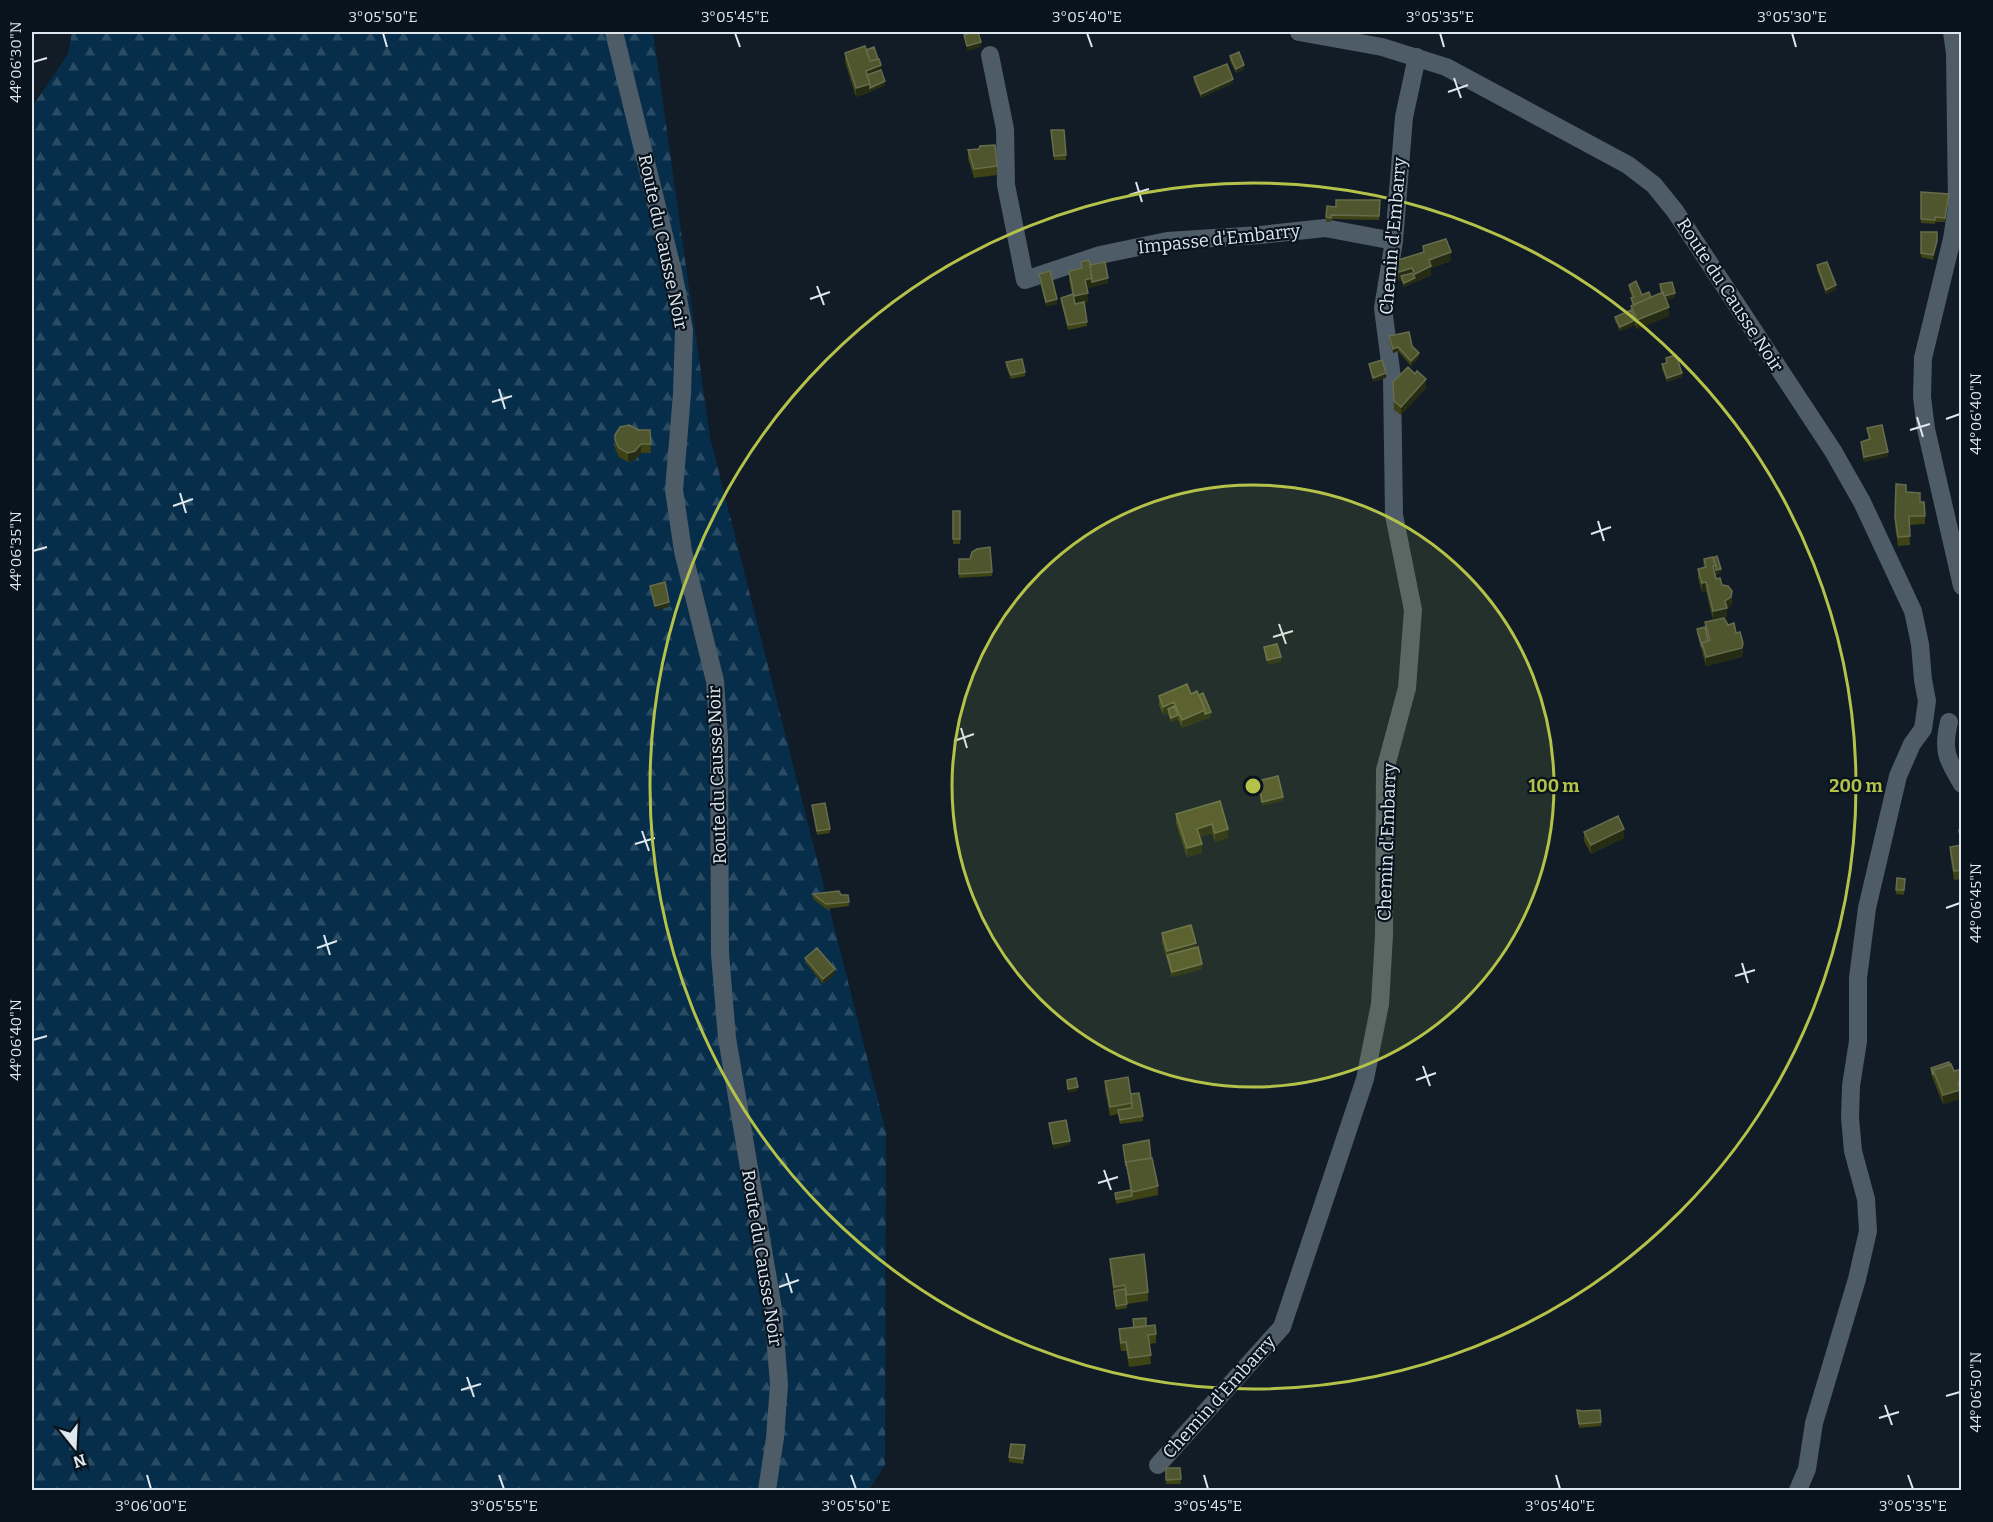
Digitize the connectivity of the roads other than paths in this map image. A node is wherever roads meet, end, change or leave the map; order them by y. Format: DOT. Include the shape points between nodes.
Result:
graph roads {
  1 [pos="614,32"];
  2 [pos="1299,32"];
  3 [pos="1952,32"];
  4 [pos="990,55"];
  5 [pos="1417,57"];
  6 [pos="1394,241"];
  7 [pos="1962,586"];
  8 [pos="1955,721"];
  9 [pos="1923,729"];
  10 [pos="1962,784"];
  11 [pos="1158,1465"];
  12 [pos="767,1491"];
  13 [pos="1798,1491"];
  1 -- 12 [label="street, Route du Causse Noir" via="684,330 674,490 683,551 715,681 720,954 727,1038 773,1309 779,1385"];
  2 -- 5 [label="street, Route du Causse Noir"];
  3 -- 7 [label="street" via="1957,207 1923,357 1922,397"];
  4 -- 6 [label="street, Impasse d'Embarry" via="1005,129 1006,185 1025,280 1100,255 1167,241 1325,228"];
  5 -- 6 [label="street, Chemin d'Embarry" via="1404,117"];
  5 -- 9 [label="street, Route du Causse Noir" via="1446,67 1628,165 1654,185 1675,211 1833,451 1892,564 1913,610 1920,644 1927,701"];
  6 -- 11 [label="street, Chemin d'Embarry" via="1383,308 1392,378 1394,515 1413,610 1407,688 1386,770 1380,1004 1365,1079 1282,1327"];
  8 -- 9 [label="street"];
  8 -- 10 [label="street" via="1945,741 1947,757"];
  9 -- 13 [label="street" via="1898,776 1867,908 1858,978 1858,1041 1850,1118 1853,1151 1866,1199 1868,1231 1814,1424 1808,1469"];
}
